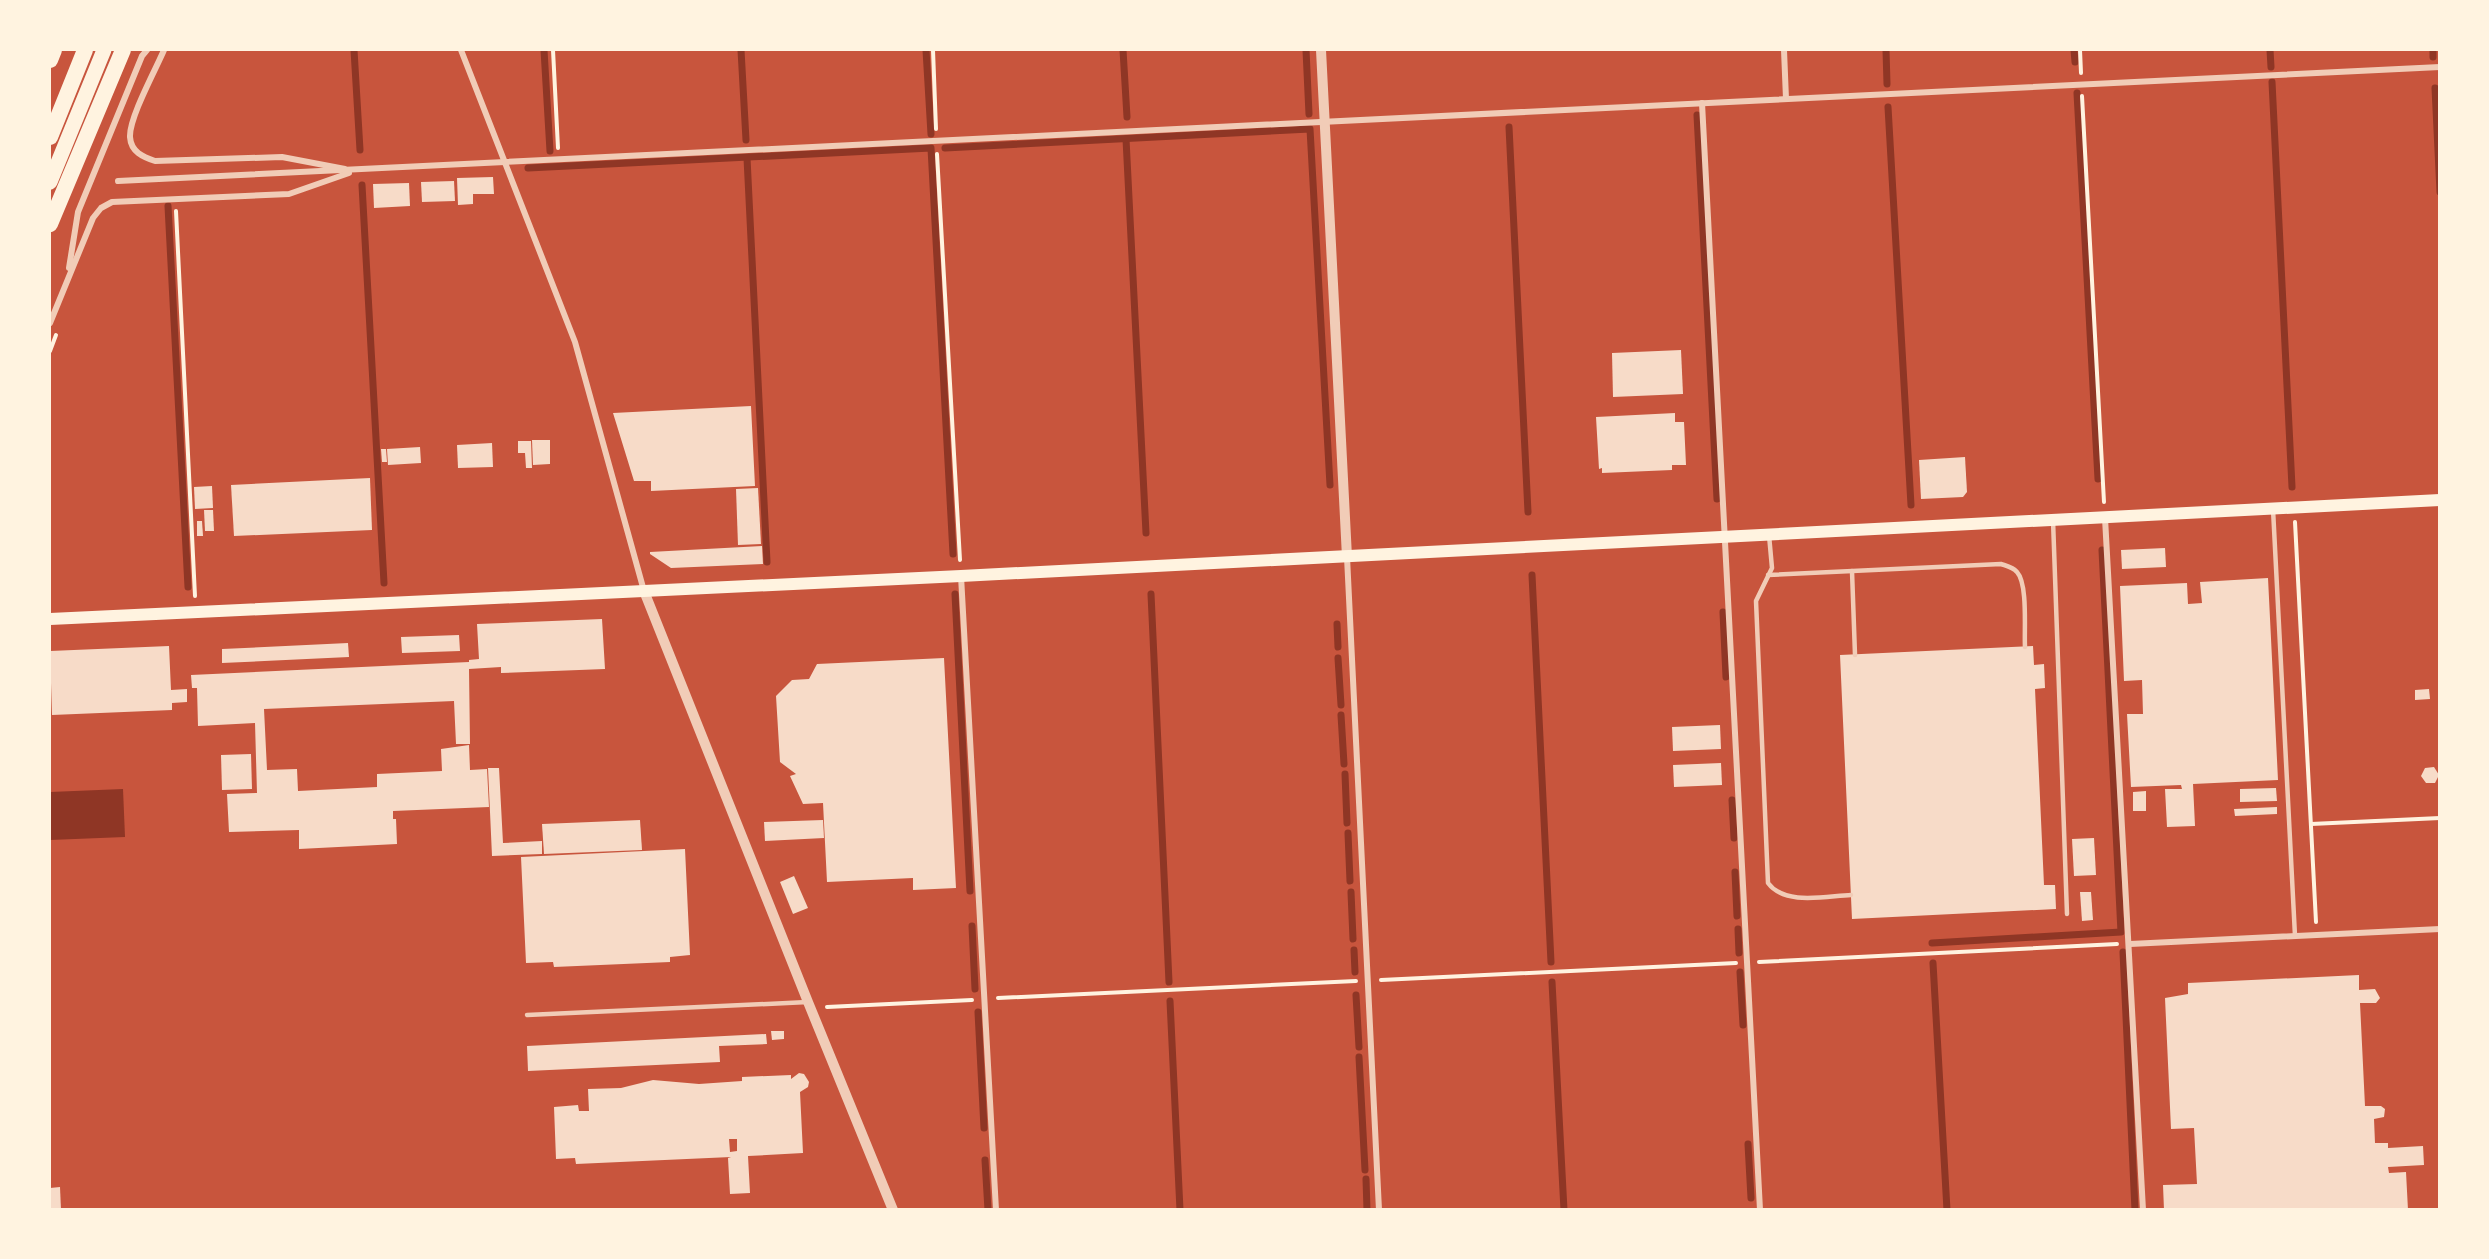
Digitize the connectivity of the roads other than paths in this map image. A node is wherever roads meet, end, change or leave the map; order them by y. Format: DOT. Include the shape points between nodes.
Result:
graph roads {
  1 [pos="54,50"];
  2 [pos="85,50"];
  3 [pos="104,50"];
  4 [pos="123,50"];
  5 [pos="147,50"];
  6 [pos="164,50"];
  7 [pos="461,50"];
  8 [pos="1321,50"];
  9 [pos="1784,50"];
  10 [pos="50,60"];
  11 [pos="2439,67"];
  12 [pos="1786,99"];
  13 [pos="1702,103"];
  14 [pos="1325,122"];
  15 [pos="50,137"];
  16 [pos="505,163"];
  17 [pos="357,171"];
  18 [pos="118,181"];
  19 [pos="50,182"];
  20 [pos="50,224"];
  21 [pos="68,279"];
  22 [pos="50,323"];
  23 [pos="2439,500"];
  24 [pos="2273,508"];
  25 [pos="2105,518"];
  26 [pos="2053,520"];
  27 [pos="1769,535"];
  28 [pos="1724,537"];
  29 [pos="1347,556"];
  30 [pos="1852,571"];
  31 [pos="1768,575"];
  32 [pos="961,576"];
  33 [pos="644,591"];
  34 [pos="50,619"];
  35 [pos="2025,647"];
  36 [pos="1855,655"];
  37 [pos="1851,895"];
  38 [pos="2067,914"];
  39 [pos="2439,929"];
  40 [pos="2295,936"];
  41 [pos="2130,944"];
  42 [pos="809,1005"];
  43 [pos="527,1015"];
  44 [pos="894,1209"];
  45 [pos="996,1209"];
  46 [pos="1379,1209"];
  47 [pos="1760,1209"];
  48 [pos="2143,1209"];
  1 -- 10 [label="highway"];
  2 -- 15 [label="highway"];
  3 -- 19 [label="highway"];
  4 -- 20 [label="highway"];
  5 -- 21 [label="street" via="78,212"];
  6 -- 17 [label="street" via="133,122 130,137 133,148 142,157 155,161 282,157"];
  7 -- 16 [label="street"];
  8 -- 14 [label="street"];
  9 -- 12 [label="street"];
  11 -- 12 [label="street"];
  12 -- 13 [label="street"];
  13 -- 14 [label="street"];
  13 -- 28 [label="street"];
  14 -- 16 [label="street"];
  14 -- 29 [label="street"];
  16 -- 17 [label="street"];
  16 -- 33 [label="street" via="575,342"];
  17 -- 18 [label="street"];
  17 -- 21 [label="street" via="289,194 112,202 93,218"];
  21 -- 22 [label="street"];
  23 -- 24 [label="main road"];
  24 -- 25 [label="main road"];
  24 -- 40 [label="lane"];
  25 -- 26 [label="main road"];
  25 -- 41 [label="street"];
  26 -- 27 [label="main road"];
  26 -- 38 [label="lane"];
  27 -- 28 [label="main road"];
  27 -- 31 [label="lane" via="1772,568"];
  28 -- 29 [label="main road"];
  28 -- 47 [label="street"];
  29 -- 32 [label="main road"];
  29 -- 46 [label="street"];
  30 -- 31 [label="lane"];
  30 -- 35 [label="lane" via="2001,564 2010,567 2019,573 2023,584"];
  30 -- 36 [label="lane"];
  31 -- 37 [label="lane" via="1756,601 1768,883 1785,896"];
  32 -- 33 [label="main road"];
  32 -- 45 [label="street"];
  33 -- 34 [label="main road"];
  33 -- 42 [label="street"];
  39 -- 40 [label="street"];
  40 -- 41 [label="street"];
  41 -- 48 [label="street"];
  42 -- 43 [label="lane"];
  42 -- 44 [label="street"];
}
